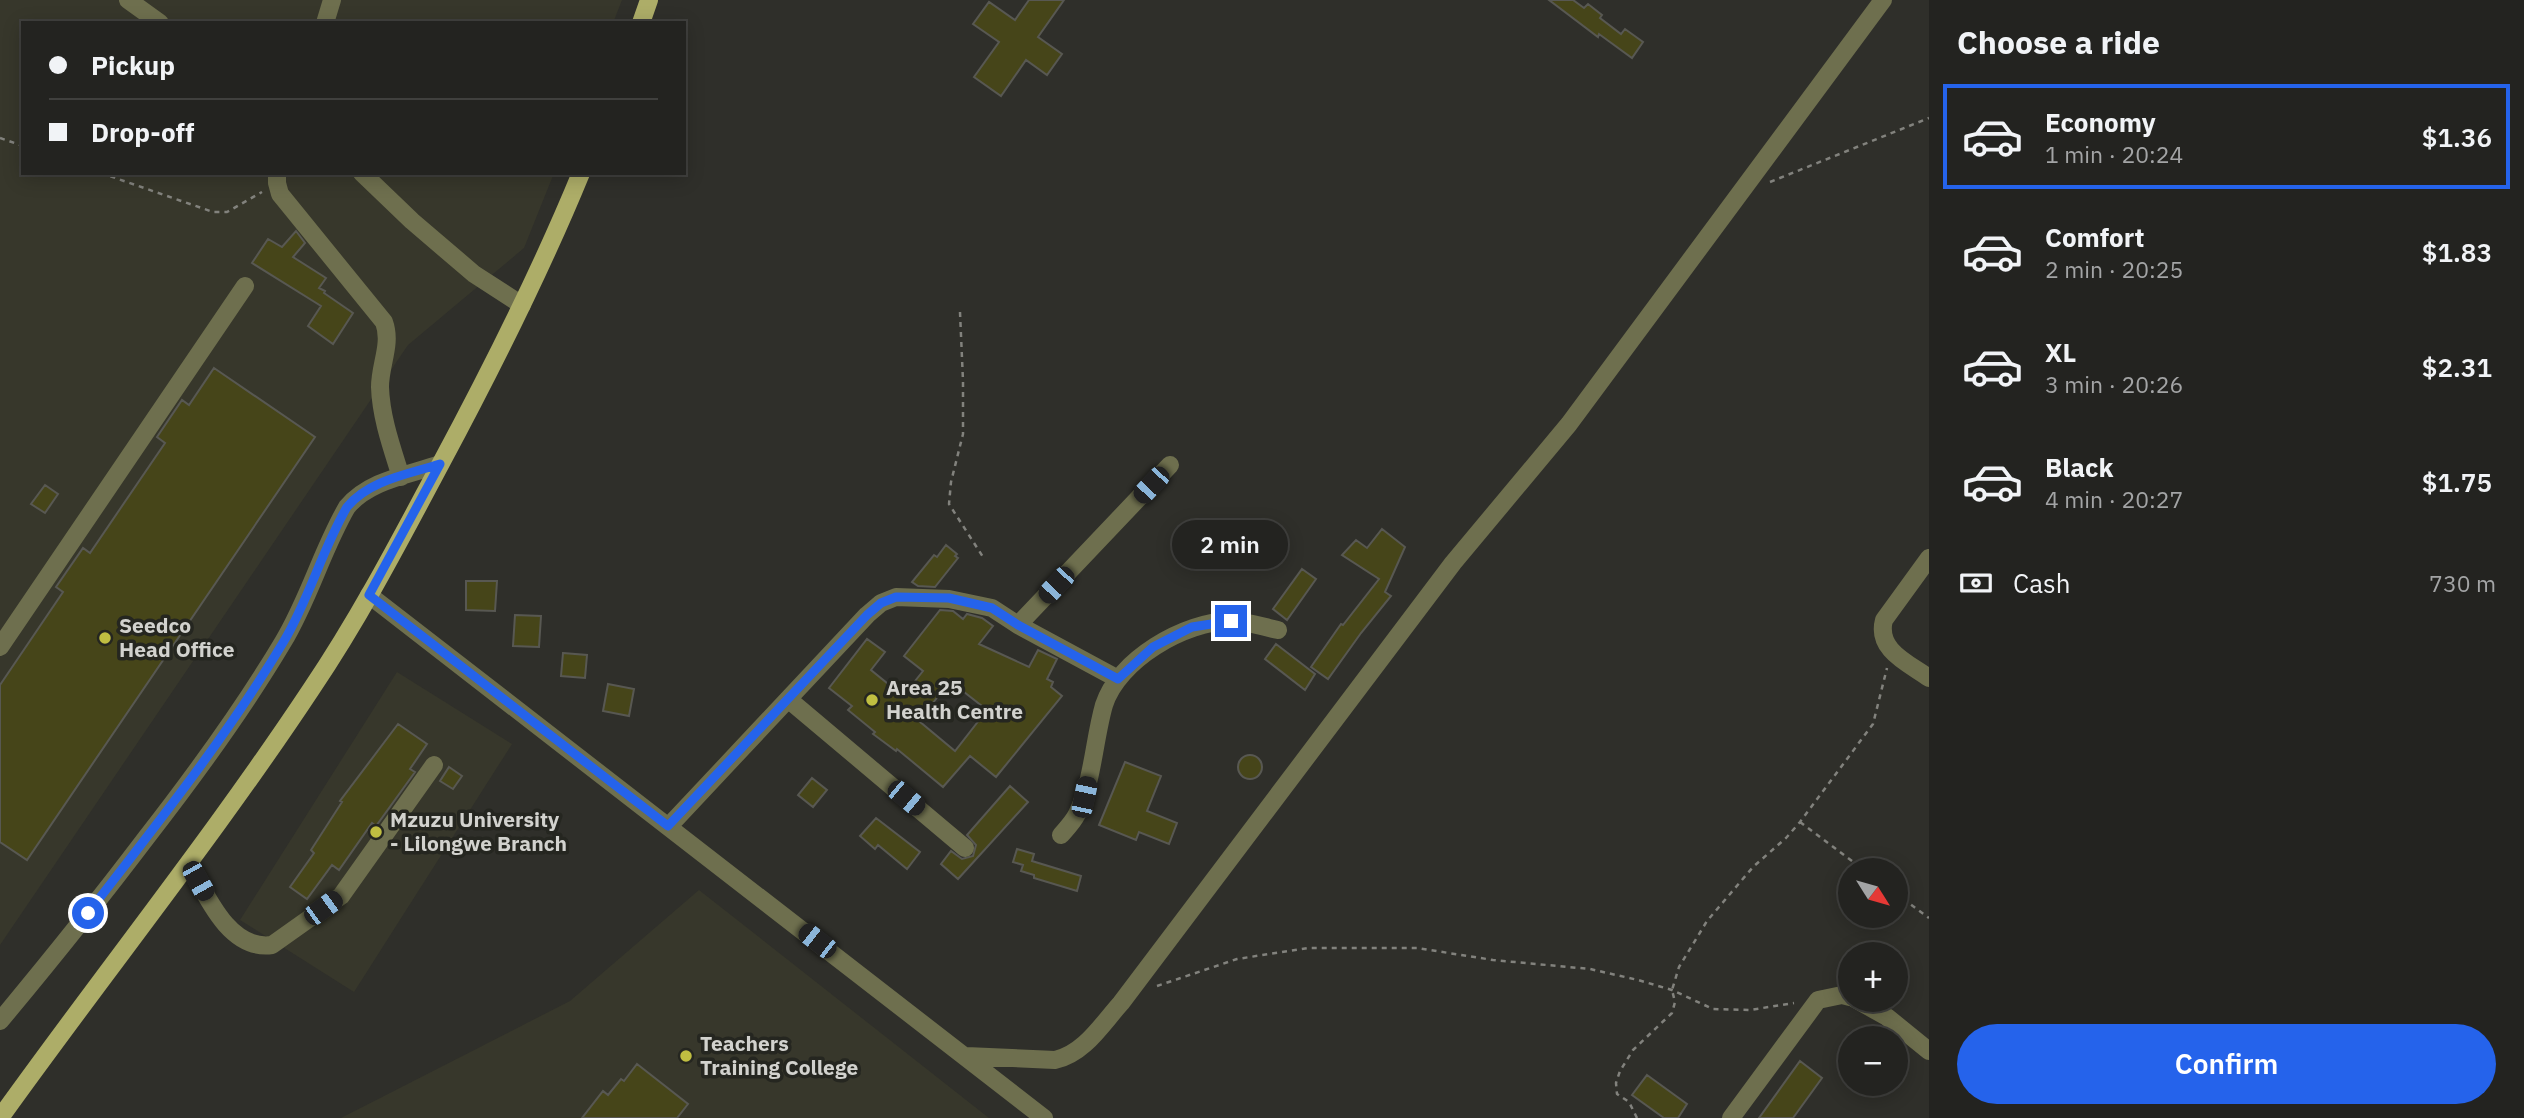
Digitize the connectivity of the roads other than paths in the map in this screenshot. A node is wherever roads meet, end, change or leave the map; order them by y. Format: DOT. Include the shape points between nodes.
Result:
graph roads {
  1 [pos="128,0"];
  2 [pos="332,0"];
  3 [pos="649,0"];
  4 [pos="1883,0"];
  5 [pos="157,21"];
  6 [pos="326,21"];
  7 [pos="642,21"];
  8 [pos="364,175"];
  9 [pos="580,175"];
  10 [pos="277,178"];
  11 [pos="244,286"];
  12 [pos="522,305"];
  13 [pos="440,464"];
  14 [pos="1170,465"];
  15 [pos="401,477"];
  16 [pos="1929,558"];
  17 [pos="369,595"];
  18 [pos="1018,625"];
  19 [pos="1278,629"];
  20 [pos="0,647"];
  21 [pos="1929,678"];
  22 [pos="1118,679"];
  23 [pos="788,699"];
  24 [pos="434,765"];
  25 [pos="668,826"];
  26 [pos="1061,835"];
  27 [pos="965,848"];
  28 [pos="189,864"];
  29 [pos="1838,996"];
  30 [pos="1878,1012"];
  31 [pos="0,1021"];
  32 [pos="1929,1051"];
  33 [pos="966,1056"];
  34 [pos="0,1118"];
  35 [pos="1044,1118"];
  36 [pos="1731,1118"];
  1 -- 5 [label="street"];
  2 -- 6 [label="street"];
  3 -- 7 [label="main road"];
  4 -- 33 [label="street" via="1569,424 1453,563 1121,1003 1066,1058"];
  8 -- 12 [label="street" via="474,274"];
  9 -- 12 [label="main road"];
  10 -- 15 [label="street" via="280,194 384,322 387,344 380,389"];
  11 -- 20 [label="street"];
  12 -- 13 [label="main road"];
  13 -- 15 [label="street"];
  13 -- 17 [label="main road"];
  14 -- 18 [label="street"];
  15 -- 31 [label="street" via="369,488 347,507 285,638 252,693 125,866"];
  16 -- 21 [label="street" via="1884,620 1881,631 1891,651"];
  17 -- 25 [label="street"];
  17 -- 28 [label="main road" via="315,685"];
  18 -- 22 [label="street"];
  18 -- 23 [label="street" via="992,608 949,598 896,597 867,615"];
  19 -- 22 [label="street" via="1231,621 1192,627 1153,647"];
  22 -- 26 [label="street" via="1105,702 1084,797"];
  23 -- 25 [label="street"];
  23 -- 27 [label="street"];
  24 -- 28 [label="street" via="341,896 272,945 252,943 223,923"];
  25 -- 33 [label="street"];
  28 -- 34 [label="main road"];
  29 -- 36 [label="street" via="1818,1000"];
  30 -- 32 [label="street"];
  33 -- 35 [label="street"];
}
